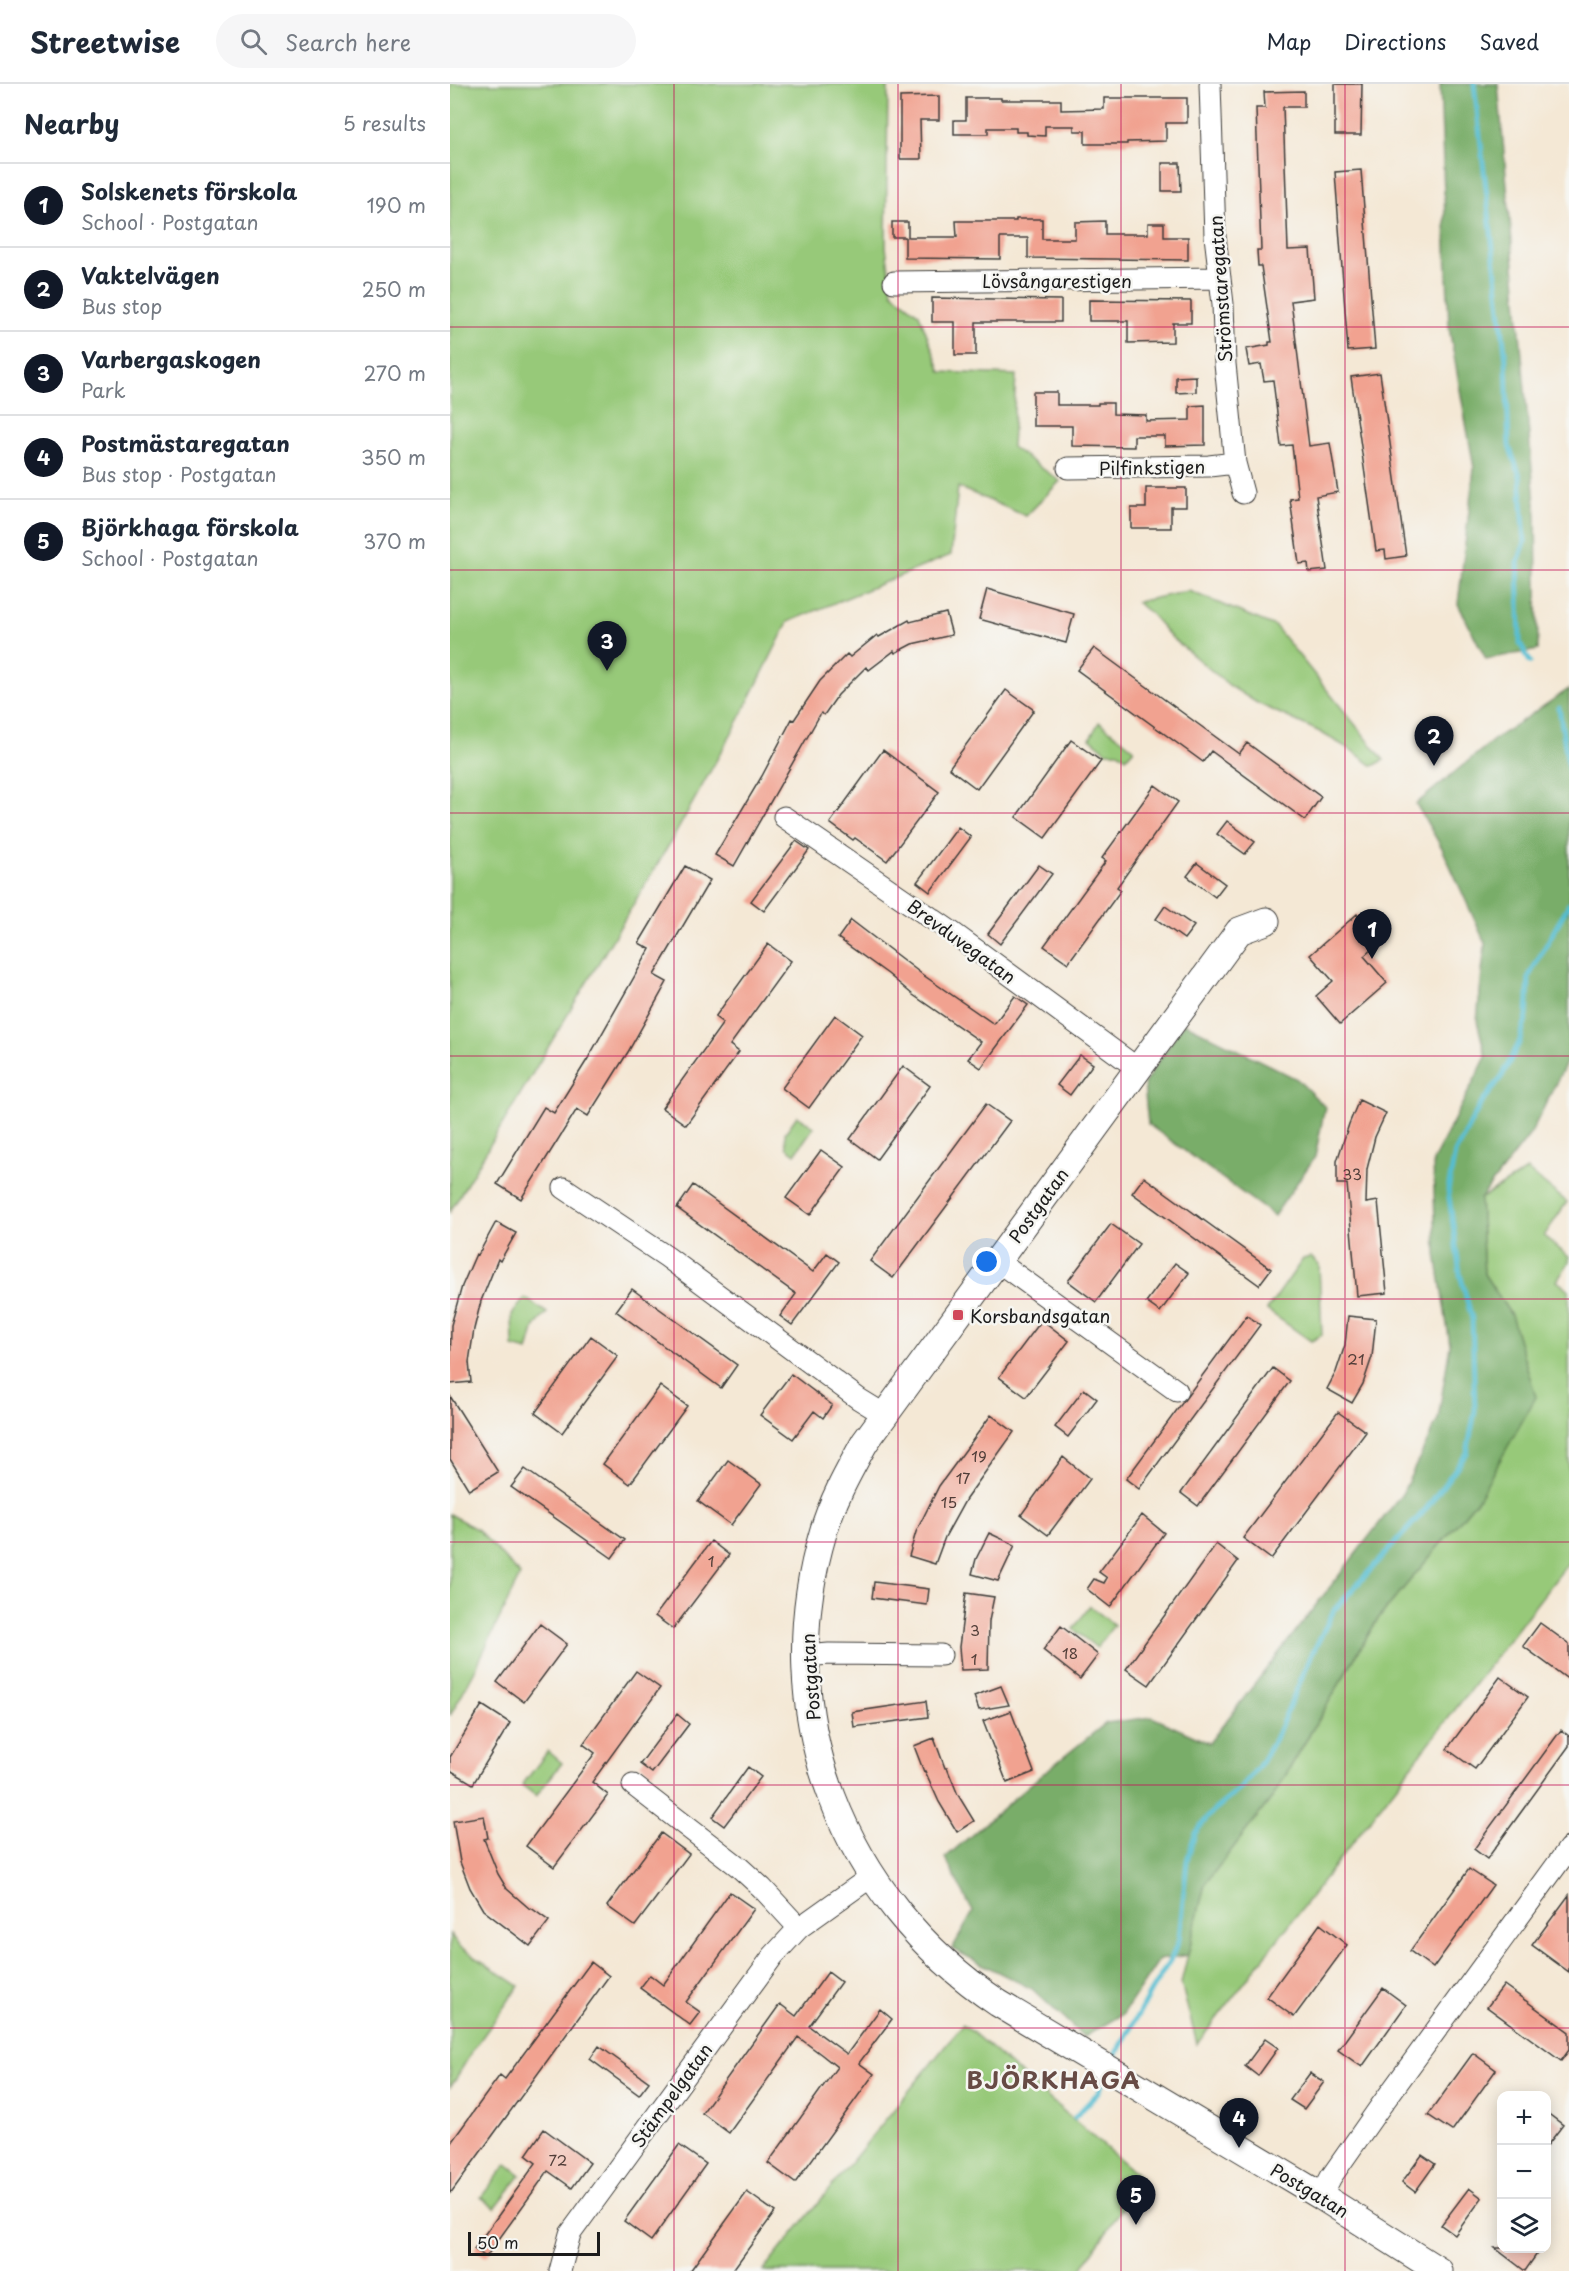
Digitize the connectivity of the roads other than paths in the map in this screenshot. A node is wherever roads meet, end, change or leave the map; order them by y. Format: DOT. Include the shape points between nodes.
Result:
graph roads {
  1 [pos="1210,84"];
  2 [pos="1220,278"];
  3 [pos="894,282"];
  4 [pos="1235,463"];
  5 [pos="1068,468"];
  6 [pos="1244,492"];
  7 [pos="784,817"];
  8 [pos="1266,921"];
  9 [pos="1137,1068"];
  10 [pos="564,1188"];
  11 [pos="997,1261"];
  12 [pos="1177,1391"];
  13 [pos="885,1415"];
  14 [pos="941,1655"];
  15 [pos="806,1656"];
  16 [pos="633,1785"];
  17 [pos="1569,1848"];
  18 [pos="872,1876"];
  19 [pos="799,1928"];
  20 [pos="1321,2196"];
  21 [pos="1421,2266"];
  22 [pos="560,2271"];
  1 -- 2 [label="street, Strömstaregatan"];
  2 -- 3 [label="street, Lövsångarestigen"];
  2 -- 4 [label="street, Strömstaregatan"];
  4 -- 5 [label="street, Pilfinkstigen"];
  4 -- 6 [label="street, Strömstaregatan"];
  7 -- 9 [label="street, Brevduvegatan" via="953,933"];
  8 -- 9 [label="street, Postgatan" via="1239,931"];
  9 -- 11 [label="street, Postgatan"];
  10 -- 13 [label="street" via="667,1257"];
  11 -- 12 [label="street"];
  11 -- 13 [label="street, Postgatan"];
  13 -- 15 [label="street, Postgatan" via="849,1472 823,1532 809,1601"];
  14 -- 15 [label="street"];
  15 -- 18 [label="street, Postgatan" via="810,1715 831,1797"];
  16 -- 19 [label="street" via="740,1867"];
  17 -- 20 [label="street" via="1331,2176"];
  18 -- 19 [label="street, Stämpelgatan"];
  18 -- 20 [label="street, Postgatan" via="911,1928 969,1983"];
  19 -- 22 [label="street, Stämpelgatan" via="773,1956 570,2234"];
  20 -- 21 [label="street, Postgatan"];
}
